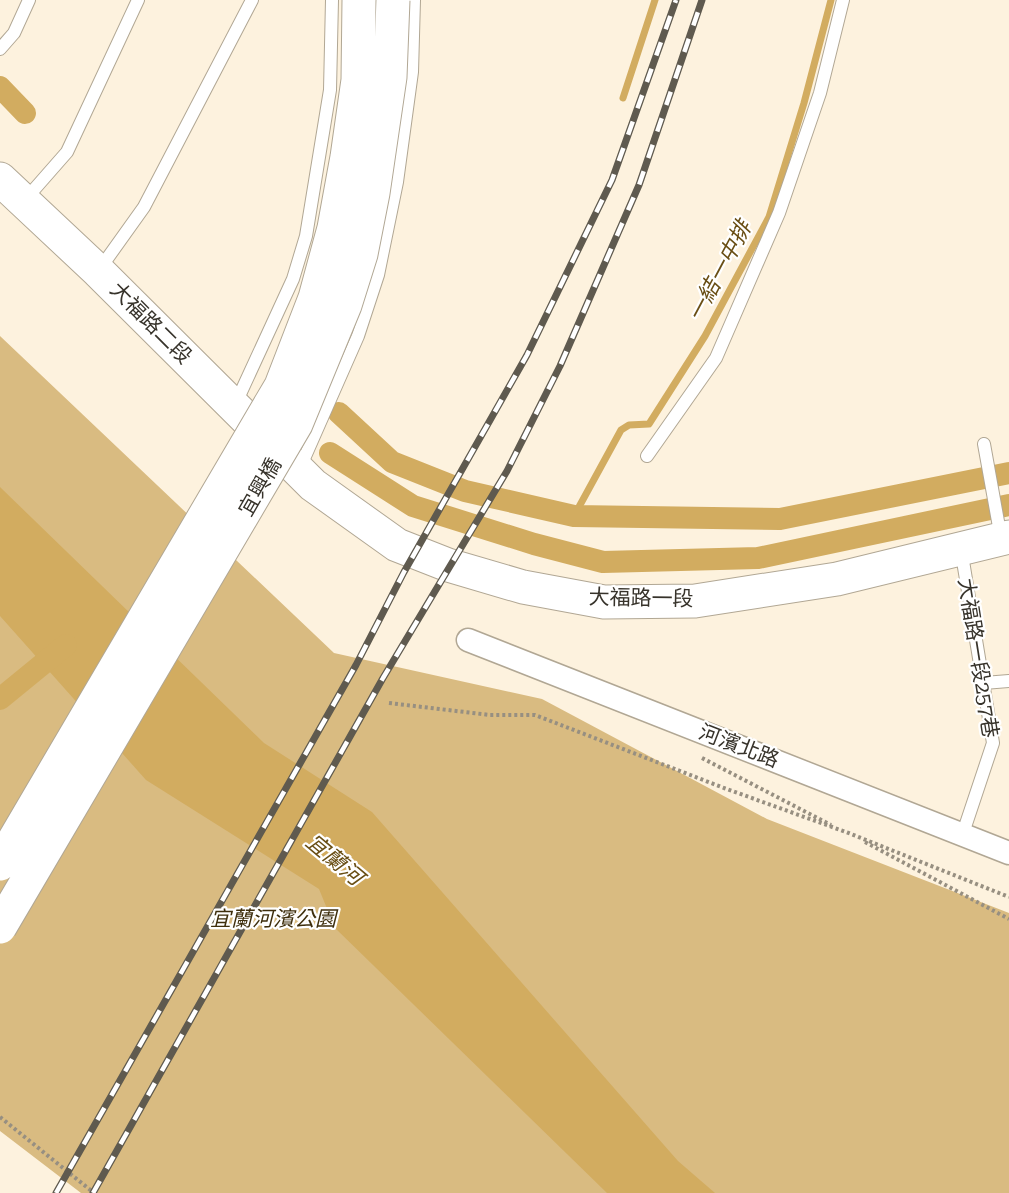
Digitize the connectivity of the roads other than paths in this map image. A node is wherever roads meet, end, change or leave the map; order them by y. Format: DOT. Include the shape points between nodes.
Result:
graph roads {
  1 [pos="29,0"];
  2 [pos="138,0"];
  3 [pos="252,0"];
  4 [pos="332,0"];
  5 [pos="359,0"];
  6 [pos="393,0"];
  7 [pos="414,0"];
  8 [pos="843,0"];
  9 [pos="0,49"];
  10 [pos="0,179"];
  11 [pos="23,202"];
  12 [pos="306,236"];
  13 [pos="98,271"];
  14 [pos="378,275"];
  15 [pos="234,406"];
  16 [pos="984,444"];
  17 [pos="646,456"];
  18 [pos="299,471"];
  19 [pos="1005,538"];
  20 [pos="960,548"];
  21 [pos="468,640"];
  22 [pos="1009,681"];
  23 [pos="984,683"];
  24 [pos="962,836"];
  25 [pos="1009,853"];
  26 [pos="0,864"];
  27 [pos="0,927"];
  1 -- 9 [label="lane" via="14,33"];
  2 -- 11 [label="lane" via="67,152"];
  3 -- 13 [label="lane" via="144,207"];
  4 -- 12 [label="lane" via="330,90"];
  5 -- 26 [label="street, 宜興橋, bridge" via="358,80 334,228 315,298 281,386"];
  6 -- 27 [label="street, 宜興橋, bridge" via="390,77 361,254 345,305 296,424"];
  7 -- 14 [label="lane" via="412,72 397,182"];
  8 -- 17 [label="lane" via="820,93 779,213 716,358"];
  10 -- 11 [label="street, 大福路二段"];
  11 -- 13 [label="street, 大福路二段"];
  12 -- 14 [label="lane" via="307,254 315,270 328,281 345,286 362,284"];
  12 -- 15 [label="lane" via="293,279"];
  13 -- 15 [label="street, 大福路二段"];
  14 -- 18 [label="lane" via="358,336"];
  15 -- 18 [label="street, 大福路二段"];
  16 -- 19 [label="lane"];
  18 -- 20 [label="street, 大福路一段" via="397,545 523,587 604,602 695,601 837,579"];
  19 -- 20 [label="street, 大福路一段"];
  20 -- 23 [label="lane, 大福路一段257巷"];
  21 -- 24 [label="street, 河濱北路"];
  22 -- 23 [label="lane"];
  23 -- 24 [label="lane, 大福路一段257巷" via="993,743"];
  24 -- 25 [label="street, 河濱北路"];
}
